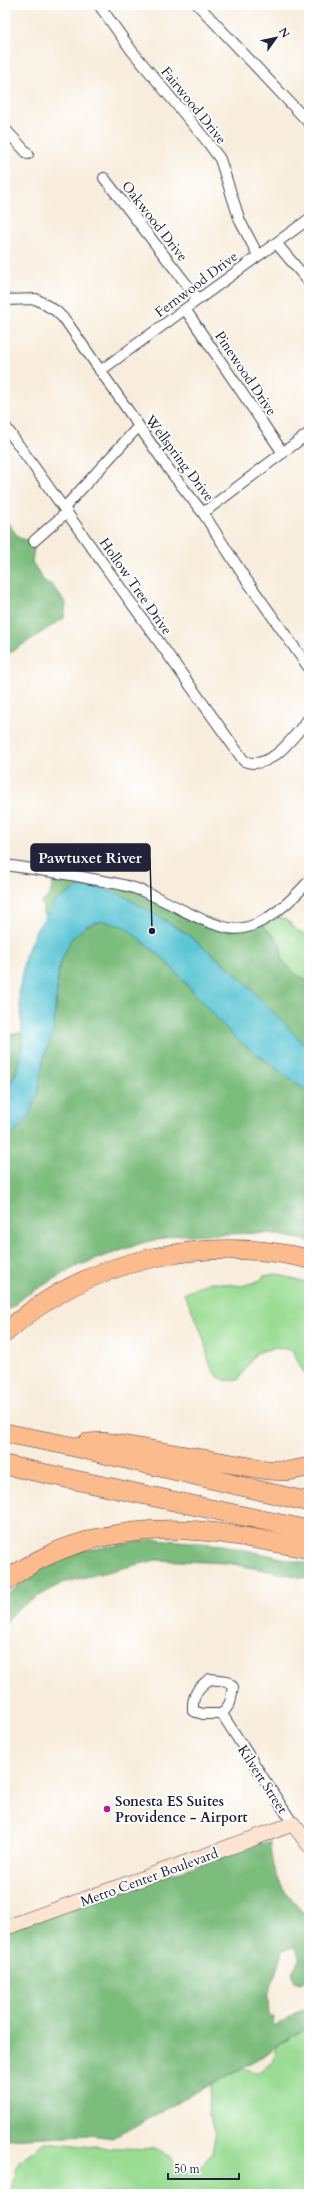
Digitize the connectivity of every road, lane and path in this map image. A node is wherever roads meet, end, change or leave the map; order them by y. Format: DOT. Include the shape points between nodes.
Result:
graph roads {
  1 [pos="99,5"];
  2 [pos="198,5"];
  3 [pos="309,123"];
  4 [pos="5,129"];
  5 [pos="28,154"];
  6 [pos="104,178"];
  7 [pos="309,219"];
  8 [pos="276,243"];
  9 [pos="258,255"];
  10 [pos="309,282"];
  11 [pos="198,299"];
  12 [pos="5,300"];
  13 [pos="185,310"];
  14 [pos="100,371"];
  15 [pos="5,426"];
  16 [pos="138,427"];
  17 [pos="309,433"];
  18 [pos="283,453"];
  19 [pos="65,510"];
  20 [pos="203,513"];
  21 [pos="34,542"];
  22 [pos="309,668"];
  23 [pos="309,718"];
  24 [pos="5,865"];
  25 [pos="309,881"];
  26 [pos="309,1246"];
  27 [pos="309,1259"];
  28 [pos="5,1318"];
  29 [pos="5,1333"];
  30 [pos="5,1433"];
  31 [pos="66,1445"];
  32 [pos="5,1465"];
  33 [pos="309,1467"];
  34 [pos="309,1502"];
  35 [pos="309,1530"];
  36 [pos="309,1549"];
  37 [pos="5,1582"];
  38 [pos="222,1714"];
  39 [pos="293,1824"];
  40 [pos="309,1846"];
  41 [pos="5,1928"];
  1 -- 9 [label="street, Fairwood Drive" via="132,52 220,159 240,221"];
  2 -- 3 [label="street"];
  4 -- 5 [label="street"];
  6 -- 11 [label="street, Oakwood Drive"];
  7 -- 8 [label="street, Fernwood Drive"];
  8 -- 9 [label="street, Fernwood Drive"];
  8 -- 10 [label="street"];
  9 -- 11 [label="street, Fernwood Drive"];
  11 -- 13 [label="street, Fernwood Drive"];
  12 -- 14 [label="street, Wellspring Drive" via="36,299 56,311 66,321"];
  13 -- 14 [label="street, Fernwood Drive"];
  13 -- 18 [label="street, Pinewood Drive"];
  14 -- 16 [label="street, Wellspring Drive"];
  15 -- 19 [label="street, Hollow Tree Drive"];
  16 -- 19 [label="street"];
  16 -- 20 [label="street, Wellspring Drive"];
  17 -- 18 [label="street"];
  18 -- 20 [label="street"];
  19 -- 21 [label="street"];
  19 -- 23 [label="street, Hollow Tree Drive" via="244,761 253,764 268,760"];
  20 -- 22 [label="street, Wellspring Drive"];
  24 -- 25 [label="street" via="142,890 186,912 229,928 244,927 268,918"];
  26 -- 28 [label="highway" via="269,1240 227,1238 185,1240 146,1247 94,1264 73,1274 32,1298"];
  27 -- 29 [label="highway" via="270,1251 227,1249 188,1251 151,1258 116,1268 82,1282 35,1309"];
  30 -- 31 [label="highway"];
  31 -- 33 [label="highway" via="105,1442 268,1470 288,1471"];
  31 -- 34 [label="highway"];
  32 -- 35 [label="highway"];
  36 -- 37 [label="highway" via="202,1531 135,1532 93,1540 61,1550 32,1564"];
  38 -- 39 [label="street, Kilvert Street"];
  39 -- 40 [label="street, Kilvert Street"];
  39 -- 41 [label="street, Metro Center Boulevard"];
}
